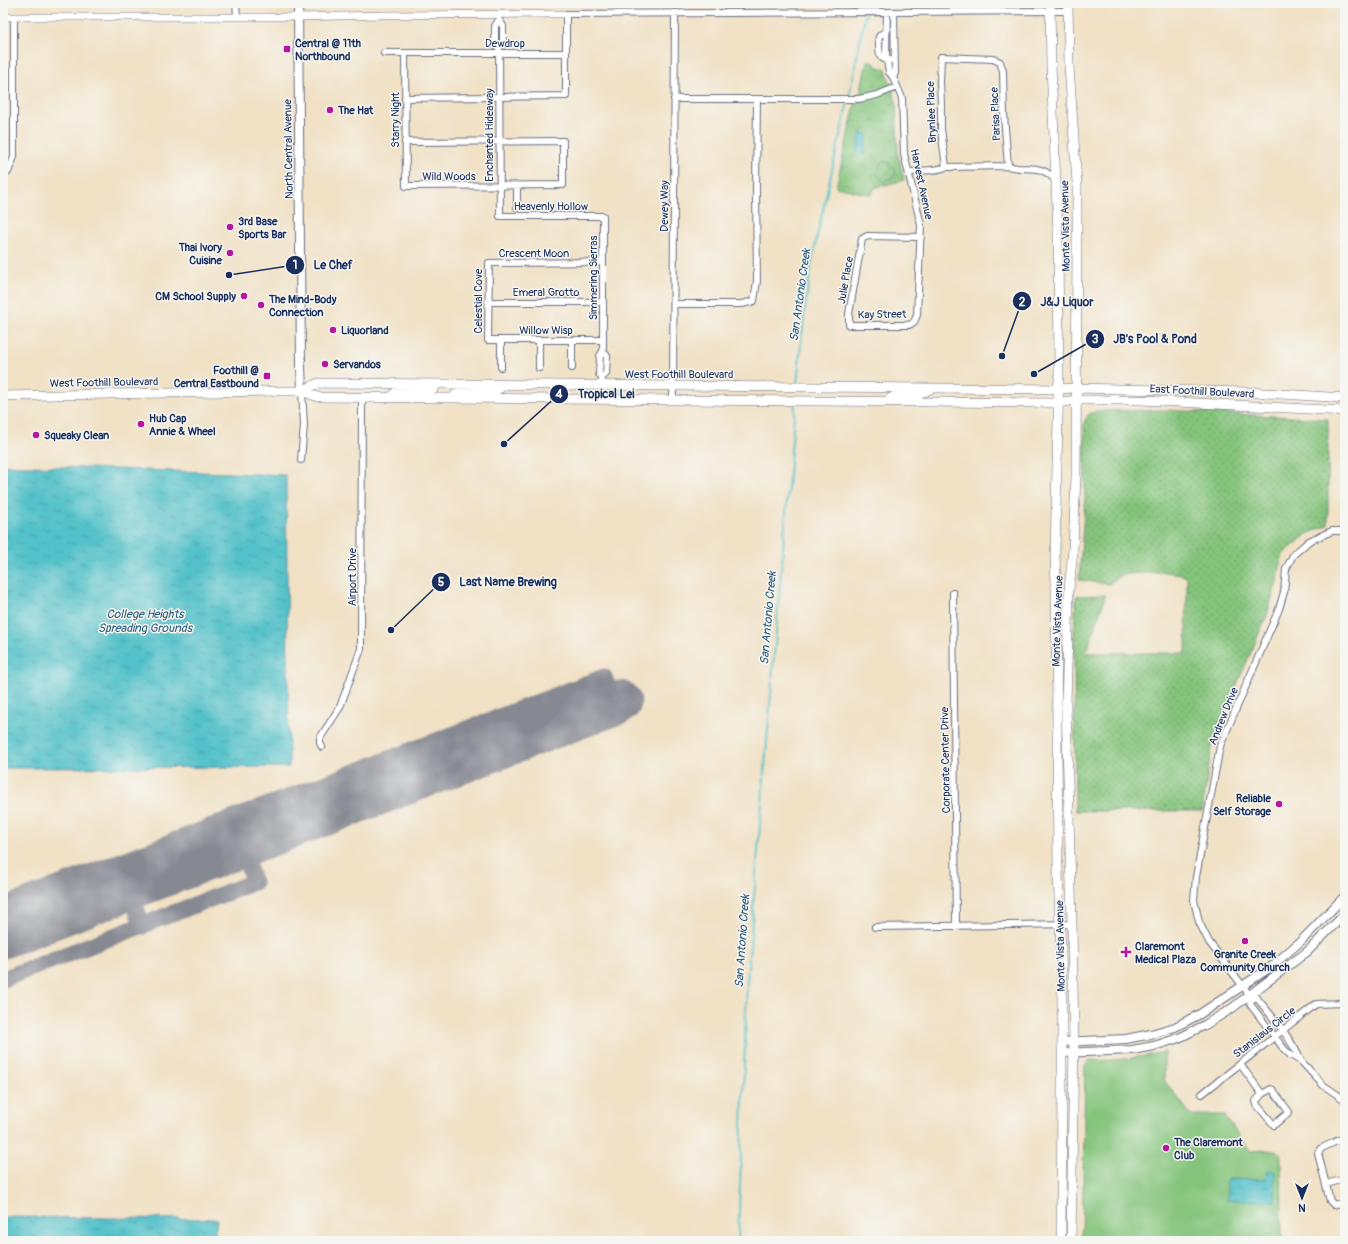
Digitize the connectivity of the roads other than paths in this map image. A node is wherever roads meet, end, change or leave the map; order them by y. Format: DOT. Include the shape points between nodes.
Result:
graph roads {
  1 [pos="236,3"];
  2 [pos="298,3"];
  3 [pos="1050,7"];
  4 [pos="1068,7"];
  5 [pos="887,12"];
  6 [pos="894,12"];
  7 [pos="674,13"];
  8 [pos="565,14"];
  9 [pos="237,16"];
  10 [pos="3,17"];
  11 [pos="14,17"];
  12 [pos="298,17"];
  13 [pos="499,17"];
  14 [pos="495,35"];
  15 [pos="503,35"];
  16 [pos="499,50"];
  17 [pos="384,53"];
  18 [pos="405,53"];
  19 [pos="566,53"];
  20 [pos="940,57"];
  21 [pos="894,60"];
  22 [pos="887,61"];
  23 [pos="893,77"];
  24 [pos="897,87"];
  25 [pos="499,97"];
  26 [pos="405,98"];
  27 [pos="674,100"];
  28 [pos="758,100"];
  29 [pos="500,141"];
  30 [pos="405,142"];
  31 [pos="1008,166"];
  32 [pos="946,167"];
  33 [pos="8,172"];
  34 [pos="909,173"];
  35 [pos="1057,182"];
  36 [pos="406,186"];
  37 [pos="499,186"];
  38 [pos="517,186"];
  39 [pos="517,207"];
  40 [pos="500,216"];
  41 [pos="603,216"];
  42 [pos="921,237"];
  43 [pos="603,262"];
  44 [pos="489,263"];
  45 [pos="488,302"];
  46 [pos="603,302"];
  47 [pos="674,304"];
  48 [pos="914,322"];
  49 [pos="849,325"];
  50 [pos="488,340"];
  51 [pos="501,340"];
  52 [pos="539,340"];
  53 [pos="572,340"];
  54 [pos="603,340"];
  55 [pos="501,367"];
  56 [pos="538,368"];
  57 [pos="572,368"];
  58 [pos="602,381"];
  59 [pos="437,384"];
  60 [pos="505,384"];
  61 [pos="674,386"];
  62 [pos="932,388"];
  63 [pos="1076,388"];
  64 [pos="1058,389"];
  65 [pos="302,391"];
  66 [pos="3,396"];
  67 [pos="362,397"];
  68 [pos="391,397"];
  69 [pos="454,397"];
  70 [pos="1345,398"];
  71 [pos="673,399"];
  72 [pos="1076,400"];
  73 [pos="890,401"];
  74 [pos="1057,403"];
  75 [pos="1345,411"];
  76 [pos="301,460"];
  77 [pos="1345,531"];
  78 [pos="953,593"];
  79 [pos="322,747"];
  80 [pos="1344,901"];
  81 [pos="1345,914"];
  82 [pos="1072,924"];
  83 [pos="1060,925"];
  84 [pos="956,926"];
  85 [pos="875,927"];
  86 [pos="1242,986"];
  87 [pos="1250,997"];
  88 [pos="1345,1003"];
  89 [pos="1283,1030"];
  90 [pos="1275,1037"];
  91 [pos="1062,1042"];
  92 [pos="1074,1042"];
  93 [pos="1062,1053"];
  94 [pos="1074,1053"];
  95 [pos="1301,1061"];
  96 [pos="1240,1064"];
  97 [pos="1202,1094"];
  98 [pos="1262,1094"];
  99 [pos="1345,1100"];
  100 [pos="1345,1137"];
  101 [pos="1345,1179"];
  102 [pos="1326,1184"];
  103 [pos="1345,1202"];
  104 [pos="1061,1241"];
  105 [pos="1071,1241"];
  1 -- 9 [label="street"];
  2 -- 12 [label="main road, North Central Avenue"];
  3 -- 4 [label="street"];
  3 -- 6 [label="street"];
  3 -- 35 [label="main road, Monte Vista Avenue" via="1050,65"];
  4 -- 63 [label="main road, Monte Vista Avenue" via="1077,183"];
  5 -- 6 [label="street"];
  5 -- 7 [label="street"];
  5 -- 22 [label="street, Harvest Avenue"];
  6 -- 21 [label="street, Harvest Avenue"];
  7 -- 8 [label="street"];
  7 -- 27 [label="street, Dewey Way"];
  8 -- 13 [label="street"];
  8 -- 19 [label="street"];
  9 -- 11 [label="street"];
  9 -- 12 [label="street"];
  10 -- 11 [label="street"];
  11 -- 33 [label="street" via="14,157"];
  12 -- 13 [label="street"];
  12 -- 65 [label="main road, North Central Avenue"];
  13 -- 14 [label="street"];
  13 -- 15 [label="street"];
  14 -- 15 [label="street"];
  14 -- 16 [label="street" via="494,44"];
  15 -- 16 [label="street" via="503,44"];
  16 -- 18 [label="street, Dewdrop"];
  16 -- 19 [label="street, Dewdrop"];
  16 -- 25 [label="street, Enchanted Hideaway"];
  17 -- 18 [label="street, Dewdrop"];
  18 -- 26 [label="street, Starry Night"];
  19 -- 25 [label="street" via="566,96"];
  20 -- 31 [label="street, Parisa Place" via="993,59 1000,62 1003,71"];
  20 -- 32 [label="street, Brynlee Place" via="941,129"];
  21 -- 22 [label="street"];
  21 -- 23 [label="street, Harvest Avenue"];
  22 -- 23 [label="street, Harvest Avenue"];
  23 -- 24 [label="street, Harvest Avenue"];
  24 -- 28 [label="street" via="858,99"];
  24 -- 34 [label="street, Harvest Avenue" via="902,98 904,154"];
  25 -- 26 [label="street"];
  25 -- 29 [label="street, Enchanted Hideaway"];
  26 -- 30 [label="street, Starry Night"];
  27 -- 28 [label="street"];
  27 -- 47 [label="street, Dewey Way"];
  28 -- 47 [label="street" via="757,281 754,301 742,304"];
  29 -- 30 [label="street"];
  29 -- 37 [label="street, Enchanted Hideaway"];
  29 -- 38 [label="street, Wild Woods" via="564,140 563,185"];
  30 -- 36 [label="street, Starry Night"];
  31 -- 32 [label="street"];
  31 -- 35 [label="street" via="1041,170 1050,174"];
  32 -- 34 [label="street"];
  34 -- 42 [label="street, Harvest Avenue" via="921,225"];
  35 -- 64 [label="main road, Monte Vista Avenue"];
  36 -- 37 [label="street, Wild Woods"];
  37 -- 38 [label="street, Wild Woods"];
  37 -- 40 [label="street, Enchanted Hideaway"];
  38 -- 39 [label="street"];
  40 -- 41 [label="street, Heavenly Hollow"];
  41 -- 43 [label="street, Simmering Sierras"];
  42 -- 48 [label="street, Harvest Avenue" via="917,315"];
  42 -- 49 [label="street, Julie Place" via="868,236 862,239"];
  43 -- 44 [label="street, Crescent Moon"];
  43 -- 46 [label="street, Simmering Sierras"];
  44 -- 45 [label="street, Celestial Cove"];
  45 -- 46 [label="street, Emeral Grotto"];
  45 -- 50 [label="street, Celestial Cove"];
  46 -- 54 [label="street, Simmering Sierras"];
  47 -- 61 [label="street, Dewey Way"];
  48 -- 49 [label="street, Kay Street" via="910,325"];
  50 -- 51 [label="street, Willow Wisp"];
  51 -- 52 [label="street, Willow Wisp"];
  51 -- 55 [label="street"];
  52 -- 53 [label="street, Willow Wisp"];
  52 -- 56 [label="street"];
  53 -- 54 [label="street, Willow Wisp"];
  53 -- 57 [label="street"];
  54 -- 58 [label="street, Simmering Sierras" via="603,351 607,356 603,364 606,374"];
  58 -- 60 [label="main road, West Foothill Boulevard"];
  58 -- 61 [label="main road, West Foothill Boulevard"];
  59 -- 60 [label="main road, West Foothill Boulevard"];
  59 -- 65 [label="main road, West Foothill Boulevard" via="318,383"];
  59 -- 68 [label="main road" via="430,390 397,391"];
  60 -- 69 [label="main road" via="495,391 461,391"];
  61 -- 62 [label="main road, West Foothill Boulevard"];
  61 -- 71 [label="street, Dewey Way"];
  62 -- 64 [label="main road, West Foothill Boulevard"];
  62 -- 73 [label="main road" via="923,394 900,394"];
  63 -- 64 [label="main road, East Foothill Boulevard"];
  63 -- 70 [label="main road, East Foothill Boulevard" via="1248,392"];
  63 -- 72 [label="main road, Monte Vista Avenue"];
  64 -- 74 [label="main road, Monte Vista Avenue"];
  65 -- 66 [label="main road, West Foothill Boulevard"];
  65 -- 67 [label="main road, West Foothill Boulevard" via="318,397"];
  65 -- 76 [label="street" via="304,425"];
  67 -- 68 [label="main road, West Foothill Boulevard"];
  67 -- 79 [label="street, Airport Drive" via="362,649 340,707 320,738"];
  68 -- 69 [label="main road, West Foothill Boulevard"];
  69 -- 71 [label="main road, West Foothill Boulevard"];
  71 -- 73 [label="main road, West Foothill Boulevard"];
  72 -- 74 [label="main road, East Foothill Boulevard"];
  72 -- 75 [label="main road, East Foothill Boulevard" via="1141,400"];
  72 -- 82 [label="main road, Monte Vista Avenue" via="1076,476 1069,590 1066,706"];
  73 -- 74 [label="main road, West Foothill Boulevard"];
  74 -- 83 [label="main road, Monte Vista Avenue" via="1055,554"];
  77 -- 86 [label="street, Andrew Drive" via="1332,531 1309,541 1293,555 1286,569 1279,609 1220,746 1199,854 1194,900 1199,922 1208,942"];
  78 -- 84 [label="street, Corporate Center Drive"];
  80 -- 86 [label="main road" via="1271,967"];
  81 -- 87 [label="main road" via="1308,951"];
  82 -- 83 [label="street"];
  82 -- 92 [label="main road, Monte Vista Avenue"];
  83 -- 84 [label="street"];
  83 -- 91 [label="main road, Monte Vista Avenue"];
  84 -- 85 [label="street"];
  86 -- 87 [label="street, Andrew Drive"];
  86 -- 92 [label="main road" via="1175,1027 1126,1040"];
  87 -- 89 [label="street" via="1257,998"];
  87 -- 90 [label="street" via="1250,1004"];
  87 -- 94 [label="main road" via="1205,1025 1179,1038 1154,1046 1132,1050"];
  88 -- 89 [label="street, Stanislaus Circle" via="1316,1004"];
  89 -- 90 [label="street, Stanislaus Circle"];
  89 -- 95 [label="street"];
  90 -- 95 [label="street" via="1290,1055"];
  90 -- 96 [label="street, Stanislaus Circle"];
  91 -- 92 [label="main road"];
  91 -- 93 [label="main road, Monte Vista Avenue"];
  92 -- 94 [label="main road, Monte Vista Avenue"];
  93 -- 94 [label="main road"];
  93 -- 104 [label="main road, Monte Vista Avenue"];
  94 -- 105 [label="main road, Monte Vista Avenue"];
  95 -- 99 [label="street" via="1323,1085"];
  96 -- 97 [label="street, Stanislaus Circle"];
  96 -- 98 [label="street"];
  98 -- 98 [label="street" via="1256,1101 1274,1125 1289,1112 1271,1089"];
  100 -- 102 [label="street" via="1322,1148 1318,1153"];
  101 -- 102 [label="street"];
  102 -- 103 [label="street" via="1330,1201 1334,1205"];
}
